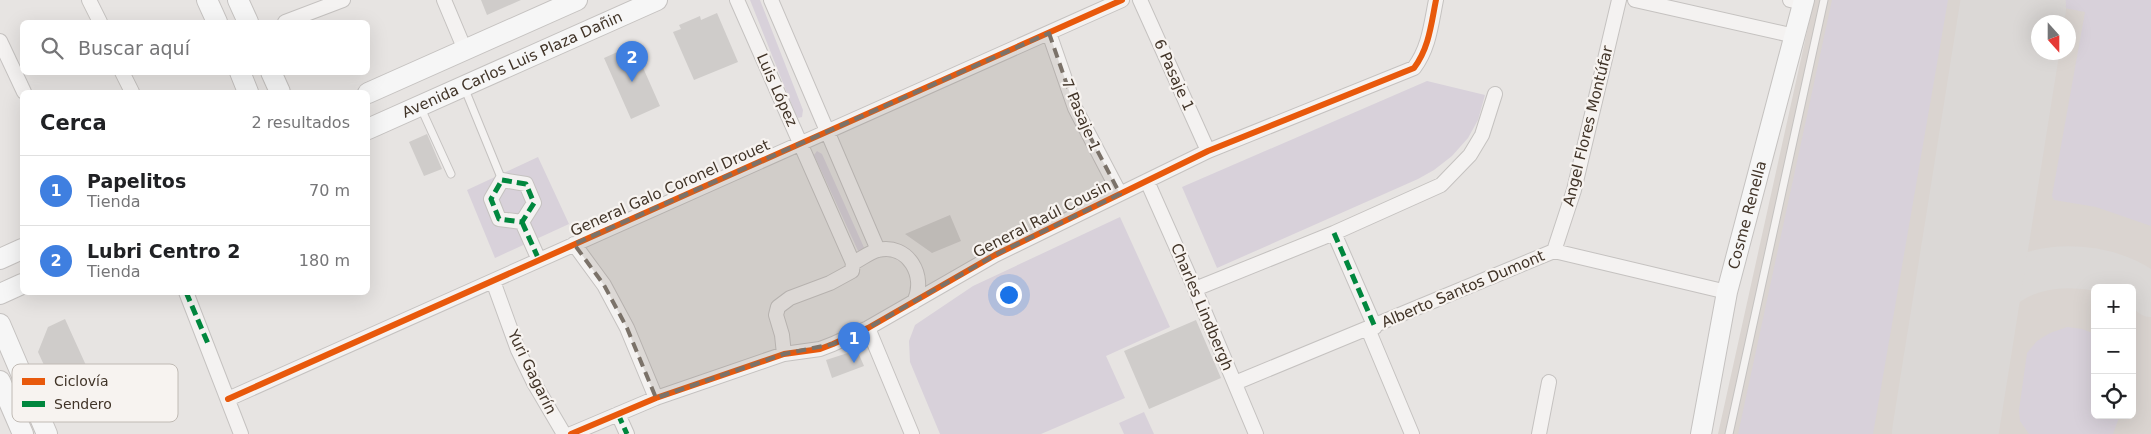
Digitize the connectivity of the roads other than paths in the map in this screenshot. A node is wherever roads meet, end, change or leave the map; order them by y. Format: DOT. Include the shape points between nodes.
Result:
graph roads {
  1 [pos="89,0"];
  2 [pos="208,0"];
  3 [pos="238,0"];
  4 [pos="444,0"];
  5 [pos="577,0"];
  6 [pos="657,0"];
  7 [pos="736,0"];
  8 [pos="771,0"];
  9 [pos="1122,0"];
  10 [pos="1140,0"];
  11 [pos="1436,0"];
  12 [pos="1619,0"];
  13 [pos="1635,0"];
  14 [pos="1824,0"];
  15 [pos="338,1"];
  16 [pos="1799,1"];
  17 [pos="99,20"];
  18 [pos="217,20"];
  19 [pos="247,20"];
  20 [pos="290,20"];
  21 [pos="1049,33"];
  22 [pos="1795,36"];
  23 [pos="0,41"];
  24 [pos="465,50"];
  25 [pos="124,75"];
  26 [pos="241,75"];
  27 [pos="272,75"];
  28 [pos="464,87"];
  29 [pos="23,90"];
  30 [pos="131,90"];
  31 [pos="247,90"];
  32 [pos="279,90"];
  33 [pos="370,92"];
  34 [pos="1495,94"];
  35 [pos="420,106"];
  36 [pos="370,128"];
  37 [pos="827,132"];
  38 [pos="800,144"];
  39 [pos="1208,151"];
  40 [pos="451,174"];
  41 [pos="502,180"];
  42 [pos="1147,181"];
  43 [pos="1120,194"];
  44 [pos="522,222"];
  45 [pos="1334,233"];
  46 [pos="574,244"];
  47 [pos="20,250"];
  48 [pos="878,250"];
  49 [pos="1554,251"];
  50 [pos="0,259"];
  51 [pos="539,260"];
  52 [pos="853,263"];
  53 [pos="493,280"];
  54 [pos="20,285"];
  55 [pos="1196,289"];
  56 [pos="1727,292"];
  57 [pos="0,294"];
  58 [pos="187,295"];
  59 [pos="914,302"];
  60 [pos="0,324"];
  61 [pos="868,328"];
  62 [pos="1371,328"];
  63 [pos="784,354"];
  64 [pos="17,364"];
  65 [pos="0,381"];
  66 [pos="1549,382"];
  67 [pos="1235,383"];
  68 [pos="656,398"];
  69 [pos="228,399"];
  70 [pos="12,409"];
  71 [pos="618,414"];
  72 [pos="18,422"];
  73 [pos="42,422"];
  74 [pos="23,434"];
  75 [pos="47,434"];
  76 [pos="241,434"];
  77 [pos="564,434"];
  78 [pos="571,434"];
  79 [pos="627,434"];
  80 [pos="912,434"];
  81 [pos="1256,434"];
  82 [pos="1412,434"];
  83 [pos="1539,434"];
  84 [pos="1701,434"];
  85 [pos="1729,434"];
  1 -- 17 [label="street"];
  2 -- 18 [label="street"];
  3 -- 19 [label="street"];
  4 -- 24 [label="street"];
  5 -- 24 [label="street"];
  6 -- 28 [label="street, Avenida Carlos Luis Plaza Dañin"];
  7 -- 38 [label="street, Luis López"];
  8 -- 37 [label="street, Luis López"];
  9 -- 21 [label="street, General Galo Coronel Drouet"];
  10 -- 39 [label="street, 6 Pasaje 1"];
  11 -- 39 [label="street, General Raúl Cousin" via="1428,44 1414,68"];
  12 -- 49 [label="street, Angel Flores Montúfar" via="1574,190"];
  13 -- 22 [label="street"];
  14 -- 85 [label="lane"];
  15 -- 20 [label="street"];
  16 -- 22 [label="street, Cosme Renella"];
  21 -- 37 [label="street, General Galo Coronel Drouet"];
  21 -- 43 [label="street, 7 Pasaje 1" via="1075,108"];
  22 -- 56 [label="street, Cosme Renella"];
  23 -- 29 [label="street"];
  24 -- 33 [label="street"];
  25 -- 30 [label="street"];
  26 -- 31 [label="street"];
  27 -- 32 [label="street"];
  28 -- 35 [label="street, Avenida Carlos Luis Plaza Dañin"];
  28 -- 41 [label="lane"];
  34 -- 45 [label="street" via="1474,148 1441,185"];
  35 -- 36 [label="street, Avenida Carlos Luis Plaza Dañin"];
  35 -- 40 [label="lane"];
  37 -- 38 [label="street, General Galo Coronel Drouet"];
  37 -- 48 [label="street, Luis López"];
  38 -- 46 [label="street, General Galo Coronel Drouet"];
  38 -- 52 [label="street, Luis López"];
  39 -- 42 [label="street, General Raúl Cousin"];
  41 -- 44 [label="street" via="491,199 499,219"];
  41 -- 44 [label="street" via="526,184 534,203"];
  42 -- 43 [label="street, General Raúl Cousin"];
  42 -- 55 [label="street, Charles Lindbergh"];
  43 -- 59 [label="street, General Raúl Cousin" via="994,256"];
  44 -- 51 [label="street"];
  45 -- 55 [label="street"];
  45 -- 62 [label="street"];
  46 -- 51 [label="street, General Galo Coronel Drouet"];
  46 -- 68 [label="street" via="604,285 627,328"];
  47 -- 50 [label="street"];
  48 -- 52 [label="street"];
  48 -- 59 [label="street" via="898,253 916,270 920,290"];
  49 -- 56 [label="street, Alberto Santos Dumont"];
  49 -- 62 [label="street, Alberto Santos Dumont"];
  51 -- 53 [label="street, General Galo Coronel Drouet"];
  52 -- 63 [label="street" via="852,271 790,298 778,307 776,315"];
  53 -- 69 [label="street, General Galo Coronel Drouet"];
  53 -- 77 [label="street, Yuri Gagarín" via="518,350"];
  54 -- 57 [label="street"];
  55 -- 67 [label="street, Charles Lindbergh"];
  56 -- 84 [label="street, Cosme Renella"];
  58 -- 69 [label="street"];
  59 -- 61 [label="street, General Raúl Cousin"];
  60 -- 64 [label="street"];
  61 -- 63 [label="street, General Raúl Cousin" via="820,349"];
  61 -- 80 [label="street"];
  62 -- 67 [label="street, Alberto Santos Dumont"];
  62 -- 82 [label="street"];
  63 -- 68 [label="street, General Raúl Cousin"];
  65 -- 70 [label="street"];
  66 -- 83 [label="street"];
  67 -- 81 [label="street, Charles Lindbergh"];
  68 -- 71 [label="street, General Raúl Cousin"];
  69 -- 76 [label="street"];
  71 -- 78 [label="street, General Raúl Cousin"];
  71 -- 79 [label="street"];
  72 -- 74 [label="street"];
  73 -- 75 [label="street"];
}
